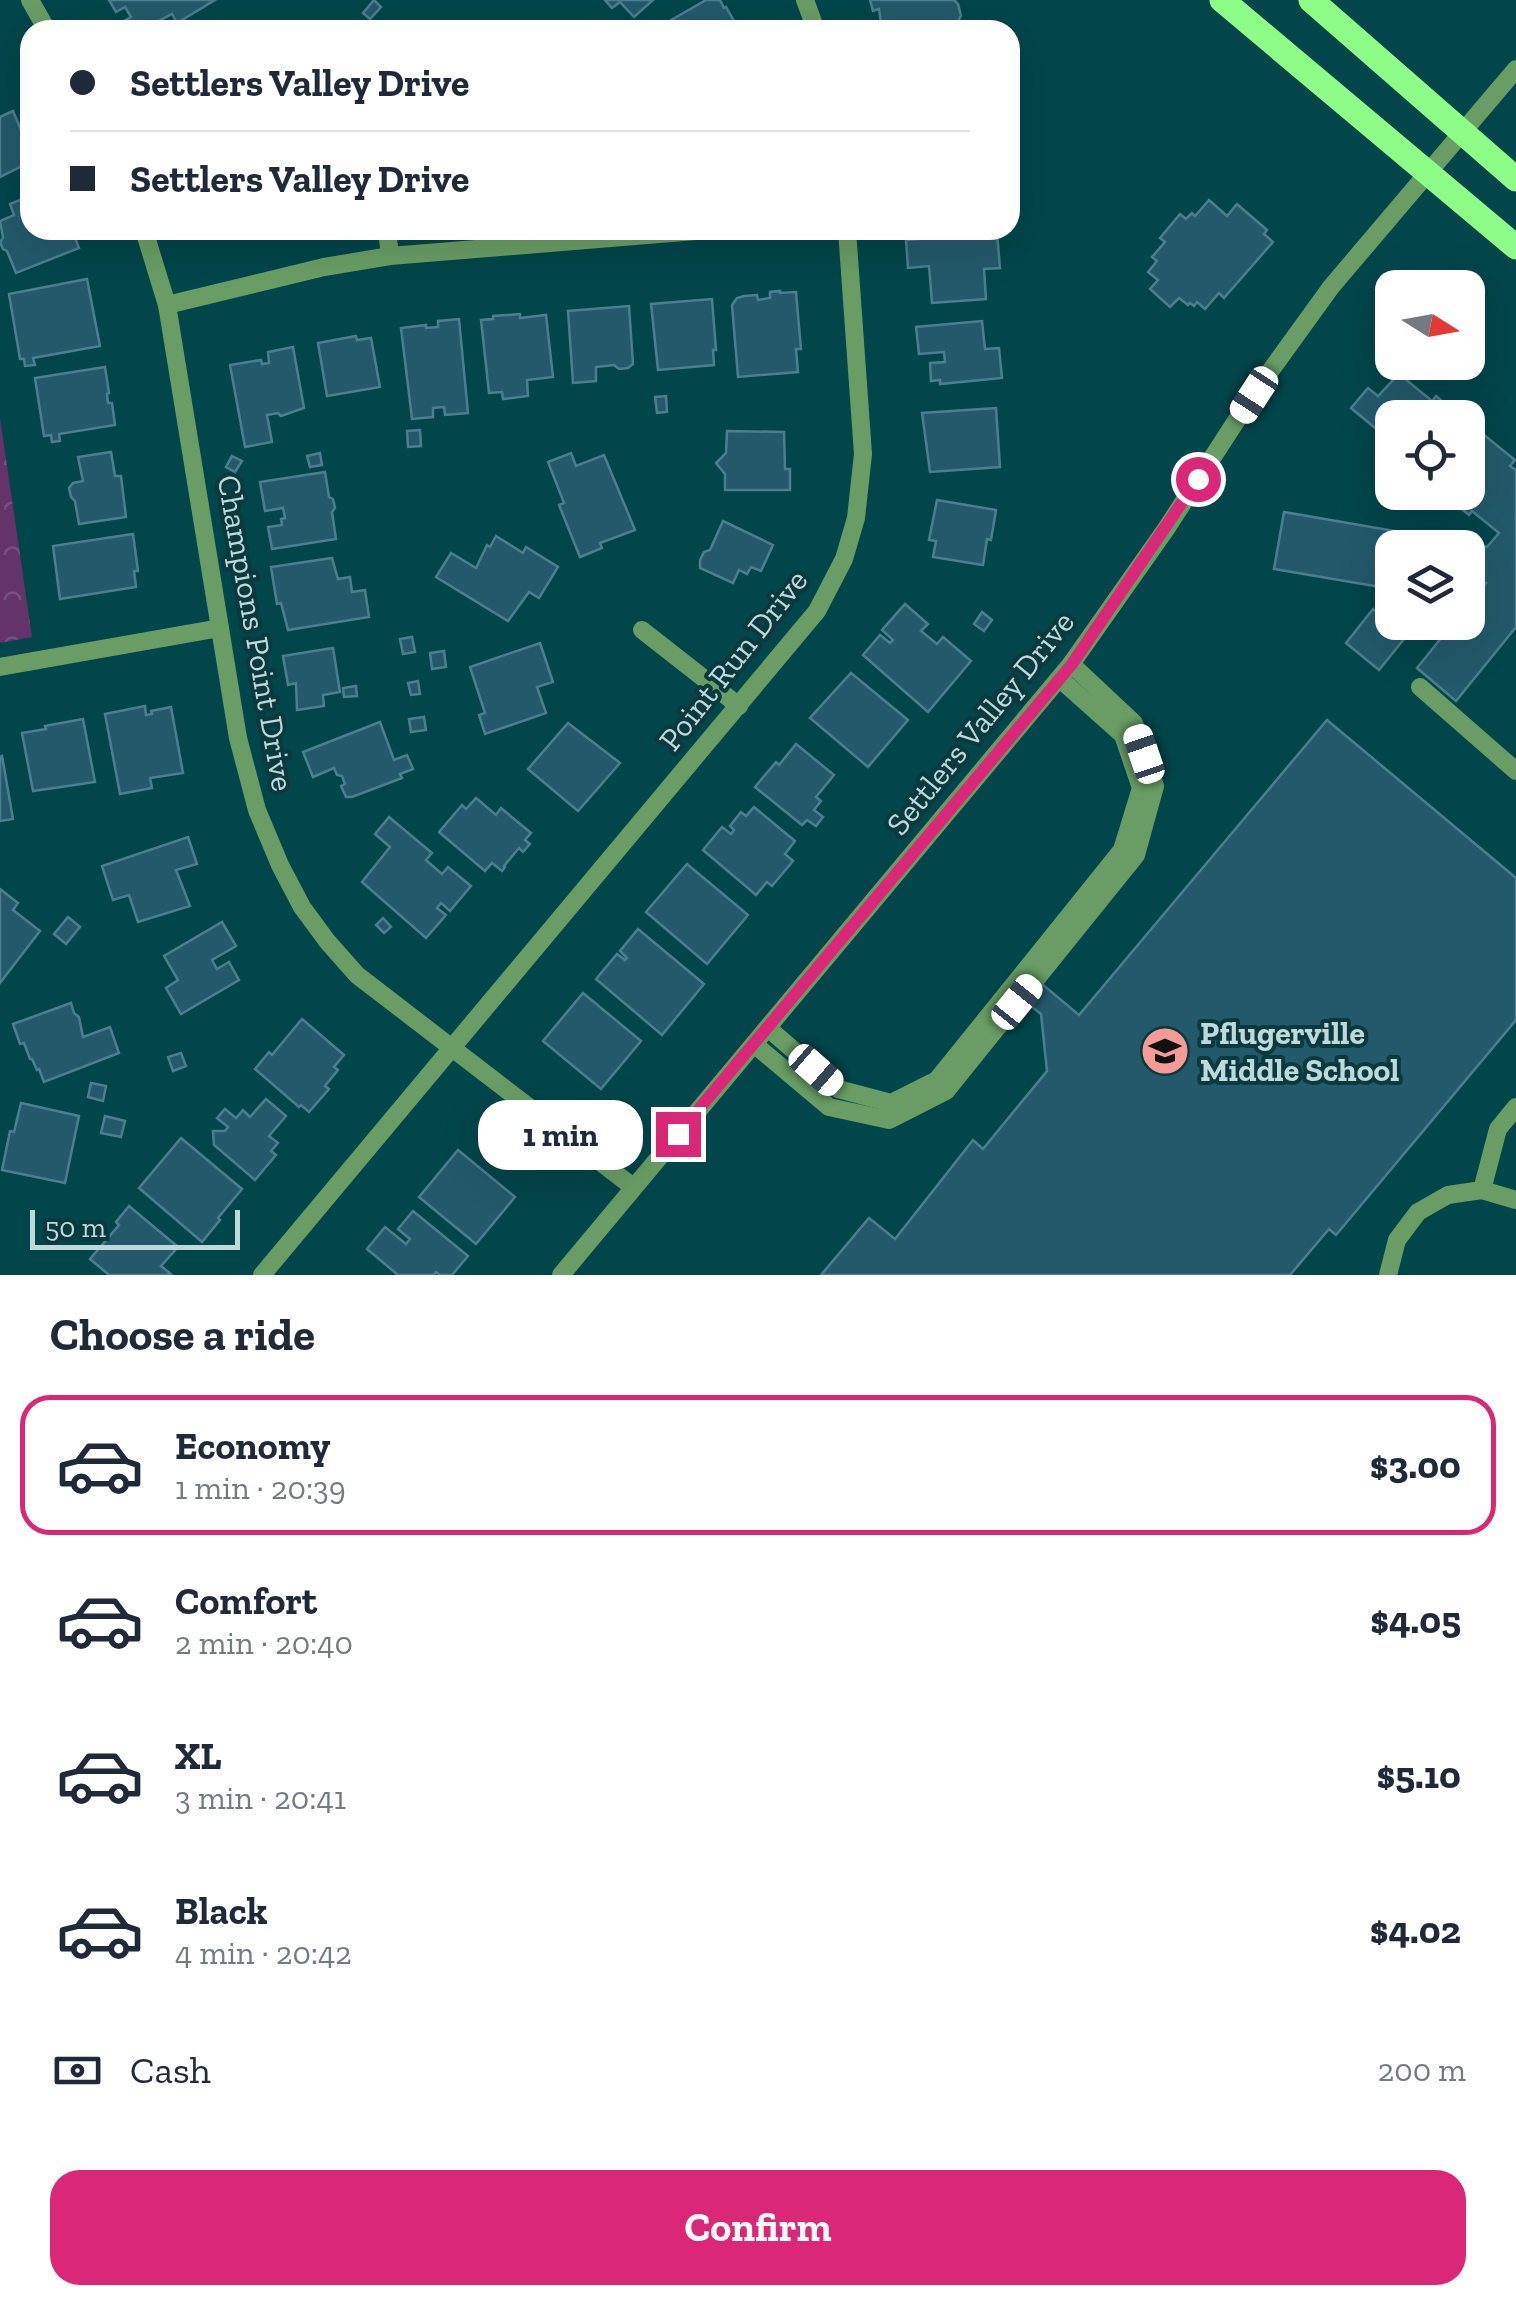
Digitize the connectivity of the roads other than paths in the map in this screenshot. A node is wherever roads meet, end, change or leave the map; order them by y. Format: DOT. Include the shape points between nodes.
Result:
graph roads {
  1 [pos="1222,0"];
  2 [pos="1310,0"];
  3 [pos="1516,68"];
  4 [pos="1467,127"];
  5 [pos="1420,179"];
  6 [pos="1516,179"];
  7 [pos="147,240"];
  8 [pos="388,240"];
  9 [pos="586,240"];
  10 [pos="847,240"];
  11 [pos="1516,247"];
  12 [pos="390,256"];
  13 [pos="167,305"];
  14 [pos="220,628"];
  15 [pos="642,630"];
  16 [pos="0,667"];
  17 [pos="1066,672"];
  18 [pos="1420,687"];
  19 [pos="739,706"];
  20 [pos="1516,771"];
  21 [pos="768,1028"];
  22 [pos="754,1044"];
  23 [pos="452,1048"];
  24 [pos="1516,1107"];
  25 [pos="633,1187"];
  26 [pos="1482,1190"];
  27 [pos="1516,1200"];
  28 [pos="262,1275"];
  29 [pos="561,1275"];
  30 [pos="1388,1275"];
  1 -- 5 [label="main road"];
  2 -- 4 [label="main road"];
  3 -- 4 [label="street, Settlers Valley Drive"];
  4 -- 5 [label="street, Settlers Valley Drive"];
  4 -- 6 [label="main road"];
  5 -- 11 [label="main road"];
  5 -- 17 [label="street, Settlers Valley Drive" via="1264,380"];
  7 -- 13 [label="street, Champions Point Drive"];
  8 -- 12 [label="street"];
  9 -- 12 [label="street"];
  10 -- 19 [label="street, Point Run Drive" via="862,454 856,518 844,560 817,611"];
  12 -- 13 [label="street"];
  13 -- 14 [label="street, Champions Point Drive"];
  14 -- 16 [label="street"];
  14 -- 23 [label="street, Champions Point Drive" via="257,810 302,907 357,975"];
  15 -- 19 [label="street"];
  17 -- 21 [label="street, Settlers Valley Drive"];
  17 -- 21 [label="street" via="1122,735 1141,788 1122,850 937,1080 891,1103 838,1089"];
  17 -- 22 [label="street" via="1134,723 1154,786 1136,855 946,1091 889,1120 829,1106"];
  18 -- 20 [label="street"];
  19 -- 23 [label="street, Point Run Drive"];
  21 -- 22 [label="street, Settlers Valley Drive"];
  22 -- 25 [label="street, Settlers Valley Drive"];
  23 -- 25 [label="street, Champions Point Drive"];
  23 -- 28 [label="street, Point Run Drive"];
  24 -- 26 [label="street" via="1498,1128"];
  25 -- 29 [label="street, Settlers Valley Drive"];
  26 -- 27 [label="street"];
  26 -- 30 [label="street" via="1448,1195 1418,1212 1397,1240"];
}
